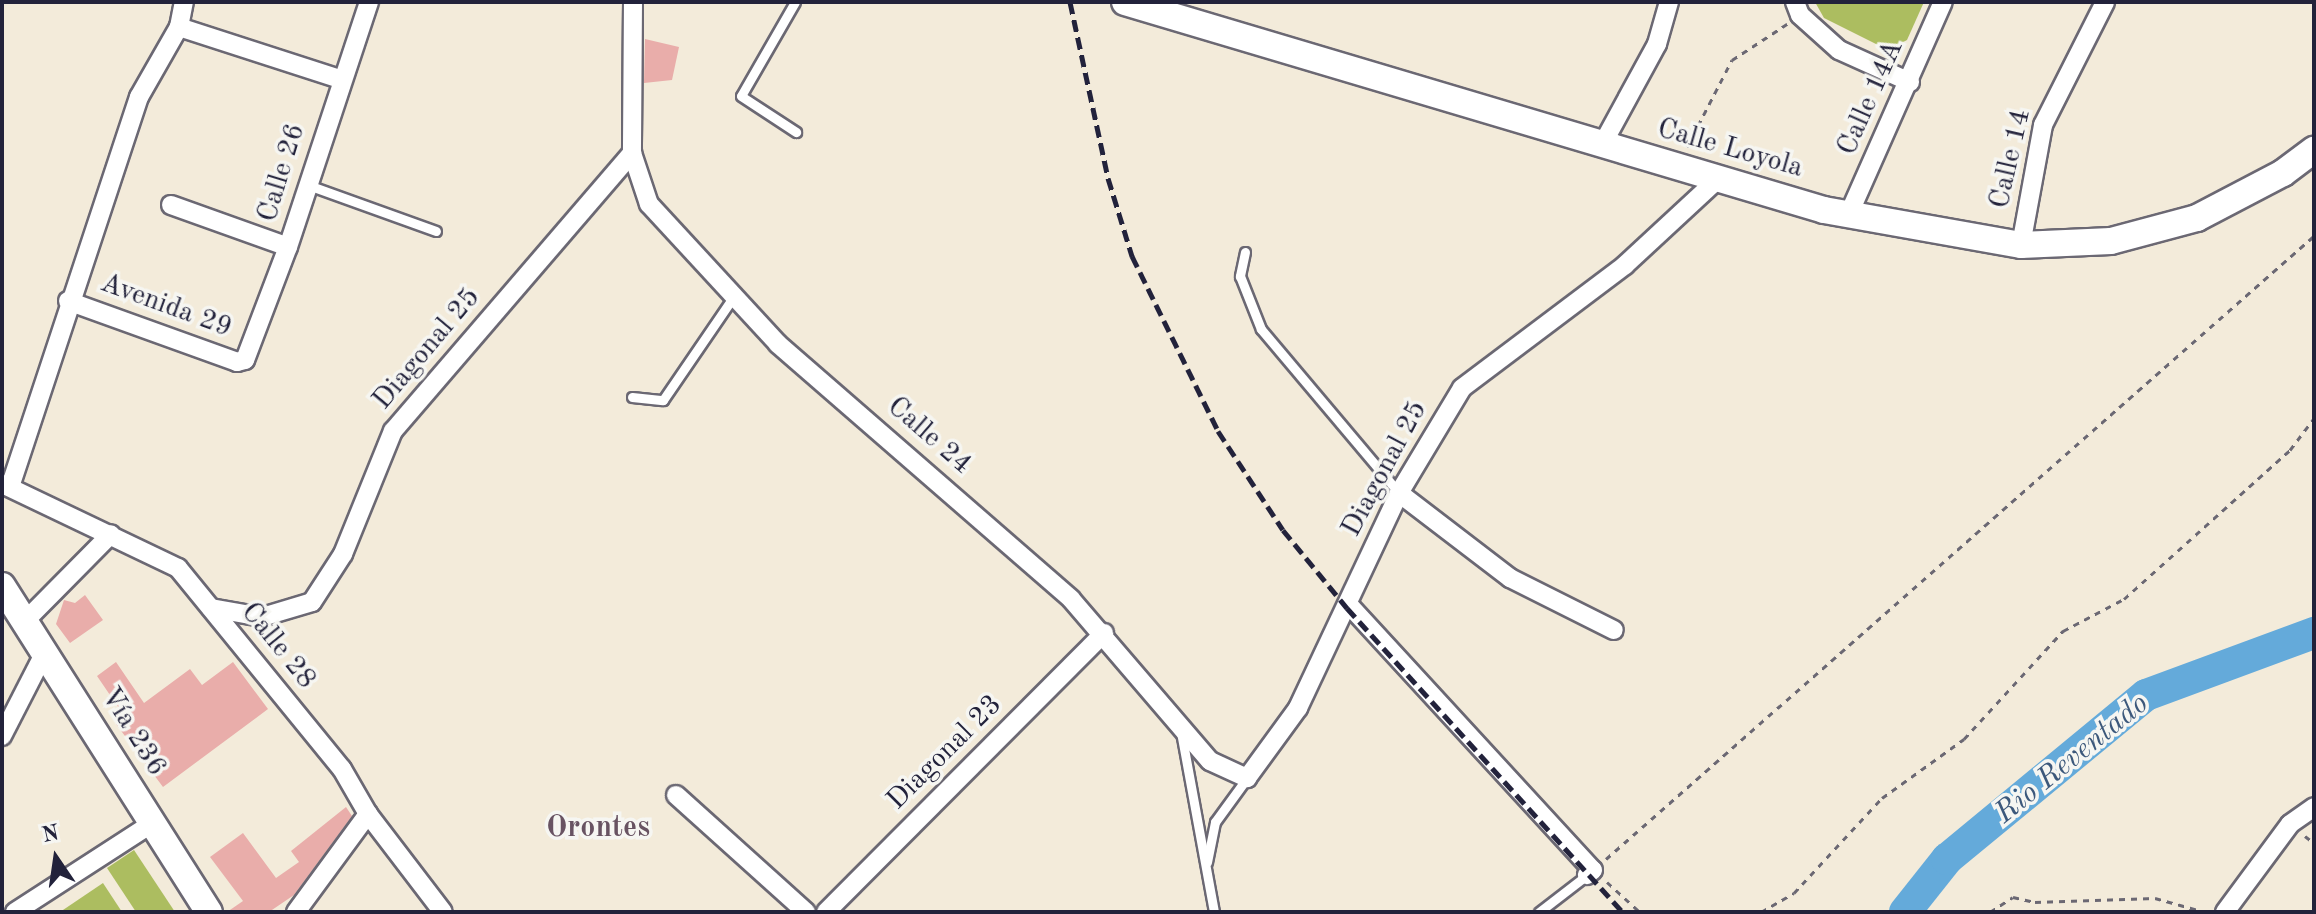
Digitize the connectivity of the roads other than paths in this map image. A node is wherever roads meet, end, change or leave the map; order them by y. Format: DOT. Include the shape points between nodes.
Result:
graph roads {
  1 [pos="184,2"];
  2 [pos="369,2"];
  3 [pos="633,2"];
  4 [pos="795,2"];
  5 [pos="1125,2"];
  6 [pos="1669,2"];
  7 [pos="1943,2"];
  8 [pos="2105,2"];
  9 [pos="1798,9"];
  10 [pos="179,27"];
  11 [pos="340,79"];
  12 [pos="1910,82"];
  13 [pos="796,132"];
  14 [pos="1602,145"];
  15 [pos="2314,150"];
  16 [pos="632,153"];
  17 [pos="1718,179"];
  18 [pos="308,185"];
  19 [pos="171,205"];
  20 [pos="1848,216"];
  21 [pos="436,231"];
  22 [pos="2021,245"];
  23 [pos="288,247"];
  24 [pos="1245,252"];
  25 [pos="734,296"];
  26 [pos="68,301"];
  27 [pos="245,360"];
  28 [pos="632,397"];
  29 [pos="6,485"];
  30 [pos="1399,493"];
  31 [pos="111,534"];
  32 [pos="2,586"];
  33 [pos="1349,605"];
  34 [pos="211,608"];
  35 [pos="25,621"];
  36 [pos="1614,630"];
  37 [pos="1104,633"];
  38 [pos="45,652"];
  39 [pos="1180,729"];
  40 [pos="2,734"];
  41 [pos="1247,778"];
  42 [pos="676,795"];
  43 [pos="2314,807"];
  44 [pos="368,814"];
  45 [pos="151,824"];
  46 [pos="1206,868"];
  47 [pos="1590,872"];
  48 [pos="15,912"];
  49 [pos="209,912"];
  50 [pos="296,912"];
  51 [pos="443,912"];
  52 [pos="806,912"];
  53 [pos="826,912"];
  54 [pos="1214,912"];
  55 [pos="1539,912"];
  56 [pos="2225,912"];
  1 -- 10 [label="street, Calle 28"];
  2 -- 11 [label="street, Calle 26"];
  3 -- 16 [label="street, Calle 24"];
  4 -- 13 [label="lane" via="741,96"];
  5 -- 14 [label="main road, Calle Loyola"];
  6 -- 14 [label="street" via="1657,44"];
  7 -- 12 [label="street, Calle 14A"];
  8 -- 22 [label="street, Calle 14" via="2043,125"];
  9 -- 12 [label="street" via="1839,50"];
  10 -- 11 [label="street"];
  10 -- 26 [label="street, Calle 28" via="139,97"];
  11 -- 18 [label="street, Calle 26"];
  12 -- 20 [label="street, Calle 14A"];
  14 -- 17 [label="main road, Calle Loyola"];
  15 -- 22 [label="main road, Calle Loyola" via="2197,218 2111,241"];
  16 -- 25 [label="street, Calle 24" via="649,204"];
  16 -- 34 [label="street, Diagonal 25" via="393,431 343,554 312,602 262,617"];
  17 -- 20 [label="main road, Calle Loyola"];
  17 -- 30 [label="street, Diagonal 25" via="1625,265 1462,388"];
  18 -- 21 [label="lane"];
  18 -- 23 [label="street, Calle 26"];
  19 -- 23 [label="street"];
  20 -- 22 [label="main road, Calle Loyola"];
  23 -- 27 [label="street, Calle 26"];
  24 -- 30 [label="lane" via="1240,276 1261,329"];
  25 -- 28 [label="lane" via="663,400"];
  25 -- 37 [label="street, Calle 24" via="778,344 943,484"];
  26 -- 27 [label="street, Avenida 29" via="237,362"];
  26 -- 29 [label="street, Calle 28"];
  29 -- 31 [label="street, Calle 28"];
  30 -- 33 [label="street, Diagonal 25"];
  30 -- 36 [label="street" via="1510,578"];
  31 -- 34 [label="street, Calle 28" via="178,568"];
  31 -- 35 [label="street"];
  32 -- 35 [label="main road, Vía 236"];
  33 -- 41 [label="street, Diagonal 25" via="1298,708"];
  33 -- 47 [label="street"];
  34 -- 44 [label="street, Calle 28" via="342,769"];
  35 -- 38 [label="main road, Vía 236"];
  37 -- 39 [label="street, Calle 24"];
  37 -- 53 [label="street, Diagonal 23"];
  38 -- 40 [label="street"];
  38 -- 45 [label="main road, Vía 236"];
  39 -- 41 [label="street" via="1210,761"];
  39 -- 46 [label="lane, Calle 24"];
  41 -- 46 [label="lane, Diagonal 25" via="1215,822"];
  42 -- 52 [label="street"];
  43 -- 56 [label="street" via="2290,824"];
  44 -- 50 [label="street"];
  44 -- 51 [label="street, Calle 28"];
  45 -- 48 [label="street"];
  45 -- 49 [label="main road, Vía 236"];
  46 -- 54 [label="lane, Calle 24"];
  47 -- 55 [label="lane"];
}
